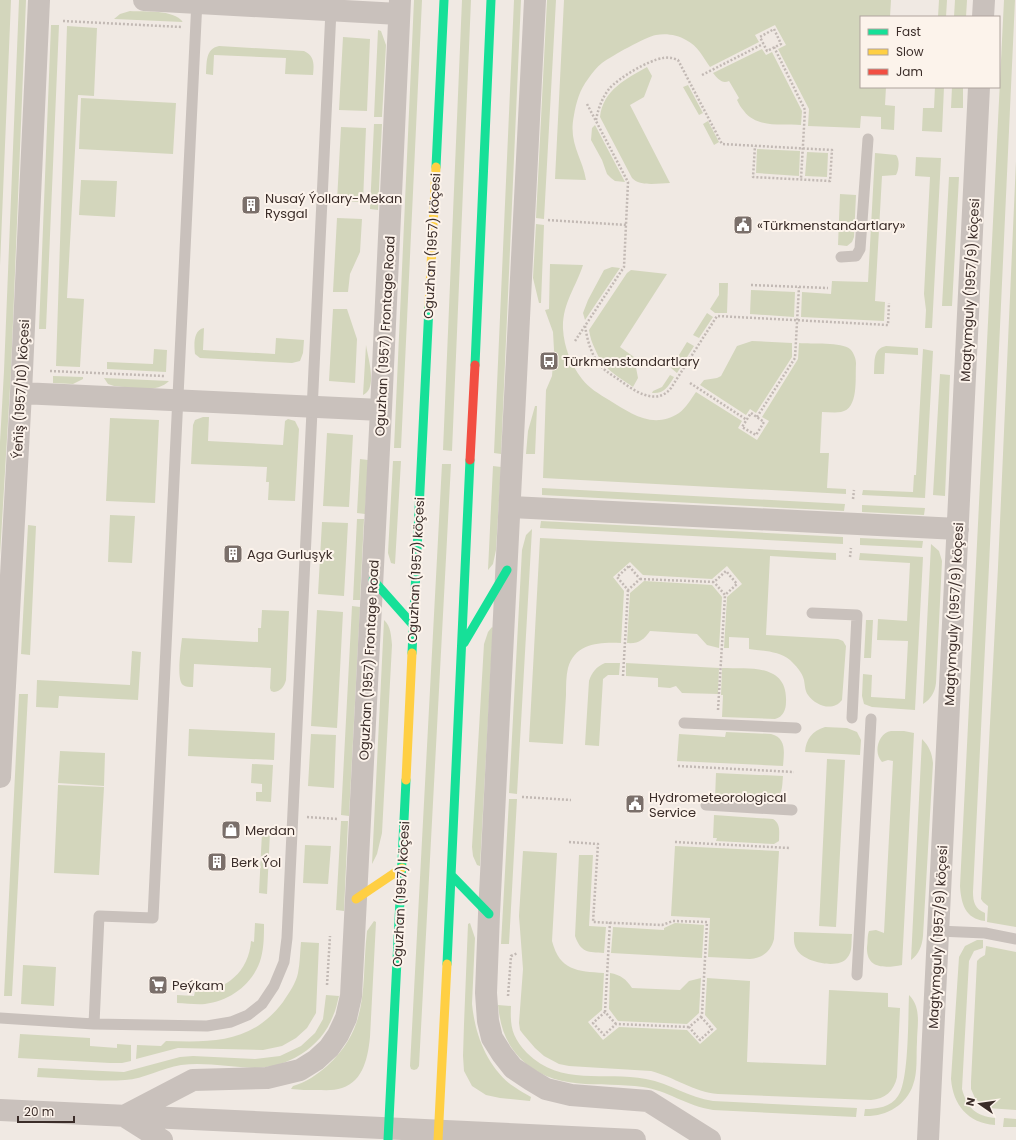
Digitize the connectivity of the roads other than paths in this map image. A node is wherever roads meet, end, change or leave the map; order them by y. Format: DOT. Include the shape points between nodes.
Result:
graph roads {
  1 [pos="39,0"];
  2 [pos="144,0"];
  3 [pos="444,0"];
  4 [pos="491,0"];
  5 [pos="535,0"];
  6 [pos="984,0"];
  7 [pos="197,1"];
  8 [pos="399,7"];
  9 [pos="331,10"];
  10 [pos="983,16"];
  11 [pos="979,88"];
  12 [pos="868,139"];
  13 [pos="841,257"];
  14 [pos="21,393"];
  15 [pos="178,400"];
  16 [pos="312,406"];
  17 [pos="381,410"];
  18 [pos="511,507"];
  19 [pos="958,529"];
  20 [pos="508,570"];
  21 [pos="373,580"];
  22 [pos="812,613"];
  23 [pos="413,624"];
  24 [pos="462,645"];
  25 [pos="852,718"];
  26 [pos="871,719"];
  27 [pos="684,723"];
  28 [pos="796,728"];
  29 [pos="0,777"];
  30 [pos="706,806"];
  31 [pos="792,810"];
  32 [pos="402,868"];
  33 [pos="451,875"];
  34 [pos="356,899"];
  35 [pos="489,914"];
  36 [pos="938,931"];
  37 [pos="1016,939"];
  38 [pos="857,975"];
  39 [pos="0,1018"];
  40 [pos="94,1024"];
  41 [pos="0,1110"];
  42 [pos="124,1116"];
  43 [pos="388,1134"];
  44 [pos="439,1135"];
  45 [pos="162,1140"];
  46 [pos="635,1140"];
  47 [pos="710,1140"];
  48 [pos="928,1140"];
  1 -- 14 [label="street, Ýeňiş (1957/10) köçesi"];
  2 -- 7 [label="street"];
  3 -- 23 [label="main road, Oguzhan (1957) köçesi"];
  4 -- 24 [label="main road"];
  5 -- 18 [label="street"];
  6 -- 10 [label="street"];
  7 -- 9 [label="street"];
  7 -- 15 [label="lane"];
  8 -- 9 [label="street"];
  8 -- 17 [label="street, Oguzhan (1957) Frontage Road"];
  9 -- 16 [label="lane"];
  11 -- 19 [label="street, Magtymguly (1957/9) köçesi"];
  12 -- 13 [label="lane" via="860,249 856,256"];
  14 -- 15 [label="street"];
  14 -- 29 [label="street, Ýeňiş (1957/10) köçesi"];
  15 -- 16 [label="street"];
  15 -- 40 [label="lane" via="153,918 99,916"];
  16 -- 17 [label="street"];
  16 -- 40 [label="lane" via="284,962 274,986 262,1004 248,1015 231,1022 207,1026"];
  17 -- 21 [label="street, Oguzhan (1957) Frontage Road"];
  18 -- 19 [label="street"];
  18 -- 20 [label="street"];
  19 -- 36 [label="street, Magtymguly (1957/9) köçesi"];
  20 -- 24 [label="main road"];
  20 -- 35 [label="street"];
  21 -- 23 [label="main road"];
  21 -- 34 [label="street, Oguzhan (1957) Frontage Road"];
  22 -- 25 [label="lane" via="857,615"];
  23 -- 32 [label="main road, Oguzhan (1957) köçesi"];
  24 -- 33 [label="main road"];
  26 -- 38 [label="lane"];
  27 -- 28 [label="lane"];
  30 -- 31 [label="lane"];
  32 -- 34 [label="main road"];
  32 -- 43 [label="main road, Oguzhan (1957) köçesi"];
  33 -- 35 [label="main road"];
  33 -- 44 [label="main road"];
  34 -- 42 [label="street, Oguzhan (1957) Frontage Road" via="351,990 346,1018 329,1048 300,1070 267,1078 192,1080"];
  35 -- 47 [label="street" via="486,993 488,1021 492,1038 513,1068 546,1089 571,1095 648,1101"];
  36 -- 37 [label="lane" via="985,933"];
  36 -- 48 [label="street, Magtymguly (1957/9) köçesi"];
  39 -- 40 [label="lane"];
  41 -- 42 [label="street"];
  42 -- 43 [label="street"];
  42 -- 45 [label="street"];
  43 -- 44 [label="street"];
  44 -- 46 [label="street"];
}
